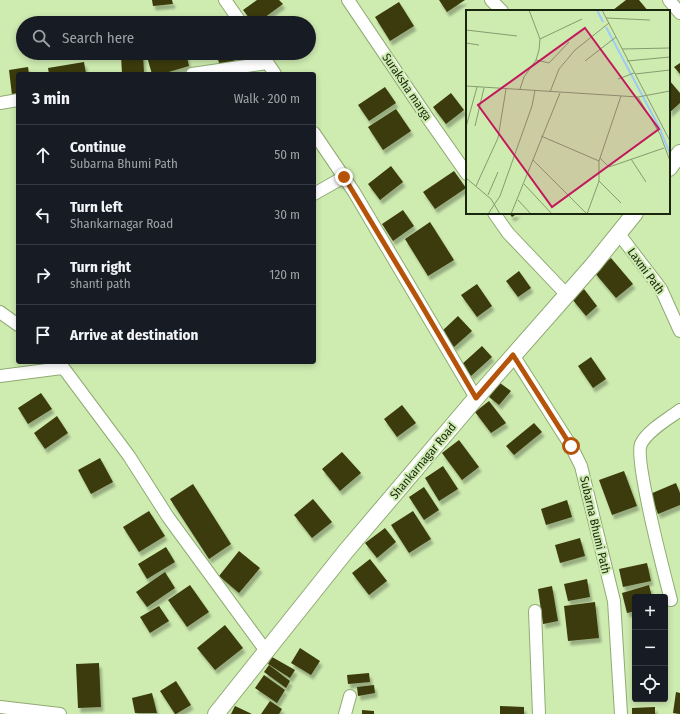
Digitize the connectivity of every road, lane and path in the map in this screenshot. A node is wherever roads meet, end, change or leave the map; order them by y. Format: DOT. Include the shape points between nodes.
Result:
graph roads {
  1 [pos="225,0"];
  2 [pos="348,0"];
  3 [pos="491,0"];
  4 [pos="669,0"];
  5 [pos="501,10"];
  6 [pos="680,12"];
  7 [pos="236,16"];
  8 [pos="255,60"];
  9 [pos="265,60"];
  10 [pos="201,72"];
  11 [pos="274,72"];
  12 [pos="16,100"];
  13 [pos="0,103"];
  14 [pos="316,136"];
  15 [pos="680,154"];
  16 [pos="670,167"];
  17 [pos="466,173"];
  18 [pos="344,177"];
  19 [pos="316,193"];
  20 [pos="495,214"];
  21 [pos="634,214"];
  22 [pos="619,234"];
  23 [pos="567,295"];
  24 [pos="0,312"];
  25 [pos="16,324"];
  26 [pos="680,331"];
  27 [pos="513,355"];
  28 [pos="60,365"];
  29 [pos="0,376"];
  30 [pos="476,398"];
  31 [pos="680,410"];
  32 [pos="671,600"];
  33 [pos="535,611"];
  34 [pos="266,652"];
  35 [pos="350,696"];
  36 [pos="0,707"];
  37 [pos="60,714"];
  38 [pos="216,714"];
  39 [pos="345,714"];
  40 [pos="539,714"];
  41 [pos="620,714"];
  1 -- 7 [label="street"];
  2 -- 17 [label="street, Suraksha marga"];
  3 -- 5 [label="street"];
  4 -- 6 [label="street"];
  8 -- 10 [label="street"];
  9 -- 11 [label="street"];
  12 -- 13 [label="street"];
  14 -- 18 [label="street"];
  15 -- 16 [label="street"];
  18 -- 19 [label="street"];
  18 -- 30 [label="street"];
  20 -- 23 [label="street" via="508,233"];
  21 -- 22 [label="street, Shankarnagar Road"];
  22 -- 23 [label="street, Shankarnagar Road"];
  22 -- 26 [label="street, Laxmi Path" via="661,289"];
  23 -- 27 [label="street, Shankarnagar Road"];
  24 -- 25 [label="street"];
  27 -- 30 [label="street, Shankarnagar Road"];
  27 -- 41 [label="street, Subarna Bhumi Path" via="581,466 614,601"];
  28 -- 29 [label="street"];
  28 -- 34 [label="street" via="129,456 168,517"];
  30 -- 34 [label="street, Shankarnagar Road" via="346,551"];
  31 -- 32 [label="street" via="646,436 640,446 650,513"];
  33 -- 40 [label="street"];
  34 -- 38 [label="street, Shankarnagar Road"];
  35 -- 39 [label="street"];
  36 -- 37 [label="street"];
}
